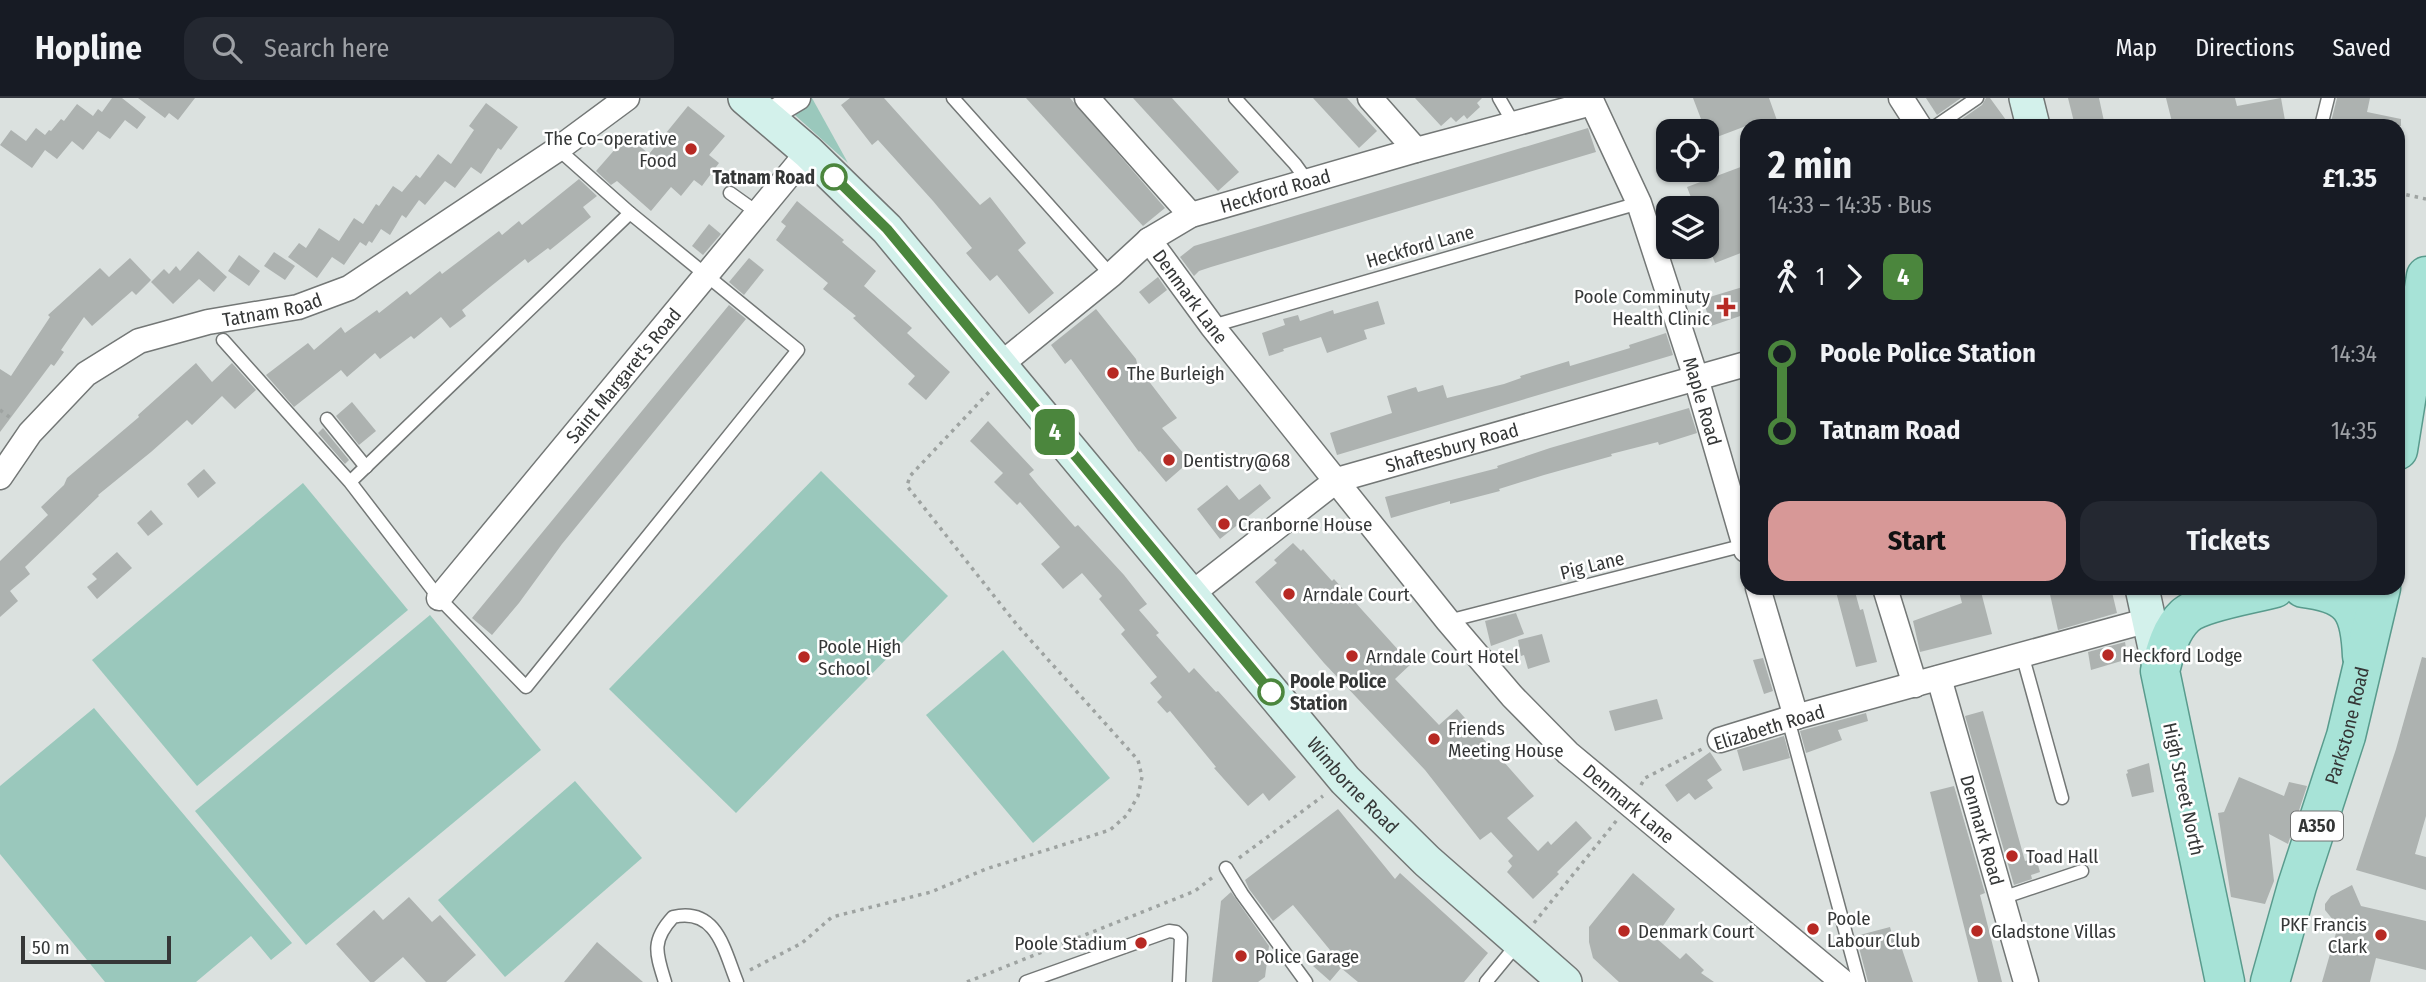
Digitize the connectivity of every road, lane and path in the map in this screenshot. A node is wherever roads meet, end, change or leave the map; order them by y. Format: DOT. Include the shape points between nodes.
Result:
graph roads {
  1 [pos="627,98"];
  2 [pos="798,98"];
  3 [pos="953,98"];
  4 [pos="1087,98"];
  5 [pos="1235,98"];
  6 [pos="1370,98"];
  7 [pos="1499,98"];
  8 [pos="1900,98"];
  9 [pos="1977,98"];
  10 [pos="2026,98"];
  11 [pos="2328,98"];
  12 [pos="1591,101"];
  13 [pos="756,108"];
  14 [pos="1914,119"];
  15 [pos="1946,119"];
  16 [pos="2031,119"];
  17 [pos="2323,119"];
  18 [pos="1514,124"];
  19 [pos="558,149"];
  20 [pos="1416,150"];
  21 [pos="808,152"];
  22 [pos="1308,183"];
  23 [pos="730,193"];
  24 [pos="2405,194"];
  25 [pos="2426,199"];
  26 [pos="1639,203"];
  27 [pos="630,213"];
  28 [pos="758,213"];
  29 [pos="1191,215"];
  30 [pos="1149,240"];
  31 [pos="707,275"];
  32 [pos="1111,275"];
  33 [pos="2426,276"];
  34 [pos="1212,326"];
  35 [pos="223,340"];
  36 [pos="1740,366"];
  37 [pos="1003,369"];
  38 [pos="2405,377"];
  39 [pos="1696,378"];
  40 [pos="327,419"];
  41 [pos="366,467"];
  42 [pos="0,477"];
  43 [pos="1337,480"];
  44 [pos="350,482"];
  45 [pos="1740,528"];
  46 [pos="1740,549"];
  47 [pos="1190,595"];
  48 [pos="1760,595"];
  49 [pos="1887,595"];
  50 [pos="2144,595"];
  51 [pos="2166,595"];
  52 [pos="2240,595"];
  53 [pos="2334,595"];
  54 [pos="2379,595"];
  55 [pos="439,598"];
  56 [pos="2199,608"];
  57 [pos="2149,620"];
  58 [pos="1448,621"];
  59 [pos="2022,654"];
  60 [pos="2362,669"];
  61 [pos="2160,671"];
  62 [pos="1939,678"];
  63 [pos="1915,685"];
  64 [pos="1792,718"];
  65 [pos="1720,740"];
  66 [pos="1345,780"];
  67 [pos="2062,798"];
  68 [pos="1630,804"];
  69 [pos="1226,868"];
  70 [pos="2082,872"];
  71 [pos="2002,898"];
  72 [pos="1519,942"];
  73 [pos="736,979"];
  74 [pos="666,982"];
  75 [pos="967,982"];
  76 [pos="1026,982"];
  77 [pos="1179,982"];
  78 [pos="1306,982"];
  79 [pos="1486,982"];
  80 [pos="1565,982"];
  81 [pos="1843,982"];
  82 [pos="1859,982"];
  83 [pos="2025,982"];
  84 [pos="2225,982"];
  85 [pos="2270,982"];
  1 -- 19 [label="street, Tatnam Road"];
  2 -- 13 [label="street"];
  3 -- 32 [label="lane"];
  4 -- 29 [label="street"];
  5 -- 22 [label="lane"];
  6 -- 20 [label="street"];
  7 -- 18 [label="lane"];
  8 -- 14 [label="street"];
  9 -- 15 [label="lane"];
  10 -- 16 [label="main road"];
  11 -- 17 [label="lane"];
  12 -- 18 [label="street, Heckford Road"];
  12 -- 26 [label="street, Maple Road"];
  13 -- 21 [label="main road, Wimborne Road"];
  18 -- 20 [label="street, Heckford Road"];
  19 -- 27 [label="lane"];
  19 -- 42 [label="street, Tatnam Road" via="349,288 298,307 208,322 139,341 86,374 30,433"];
  20 -- 22 [label="street, Heckford Road"];
  21 -- 28 [label="street, Saint Margaret's Road"];
  21 -- 37 [label="main road, Wimborne Road" via="887,229"];
  22 -- 29 [label="street, Heckford Road"];
  23 -- 28 [label="lane"];
  24 -- 25 [label="path"];
  26 -- 34 [label="lane, Heckford Lane"];
  26 -- 39 [label="street, Maple Road"];
  27 -- 31 [label="lane"];
  27 -- 41 [label="lane"];
  28 -- 31 [label="street, Saint Margaret's Road"];
  29 -- 30 [label="street, Heckford Road"];
  30 -- 32 [label="street, Heckford Road"];
  30 -- 34 [label="street, Denmark Lane"];
  31 -- 55 [label="street, Saint Margaret's Road"];
  31 -- 55 [label="lane" via="799,350 526,687"];
  32 -- 37 [label="street, Heckford Road"];
  33 -- 38 [label="main road"];
  34 -- 43 [label="street, Denmark Lane"];
  35 -- 44 [label="lane"];
  36 -- 39 [label="street, Shaftesbury Road"];
  37 -- 47 [label="main road, Wimborne Road"];
  37 -- 73 [label="path" via="910,475 907,486 1017,625 1138,760 1142,777 1138,796 1127,815 1110,830 986,869 931,892 832,916 802,943"];
  39 -- 43 [label="street, Shaftesbury Road"];
  39 -- 45 [label="street, Maple Road"];
  40 -- 41 [label="lane"];
  41 -- 44 [label="lane"];
  43 -- 47 [label="street, Shaftesbury Road"];
  43 -- 58 [label="street, Denmark Lane"];
  44 -- 55 [label="lane"];
  46 -- 58 [label="lane, Pig Lane"];
  47 -- 66 [label="main road, Wimborne Road"];
  48 -- 64 [label="street"];
  49 -- 63 [label="street"];
  50 -- 57 [label="main road"];
  51 -- 56 [label="main road"];
  52 -- 56 [label="main road"];
  53 -- 60 [label="main road, A350" via="2357,615"];
  54 -- 60 [label="main road, Parkstone Road / A350"];
  56 -- 61 [label="main road, High Street North" via="2175,629"];
  57 -- 59 [label="street, Elizabeth Road"];
  57 -- 61 [label="main road"];
  58 -- 68 [label="street, Denmark Lane" via="1549,734"];
  59 -- 62 [label="street, Elizabeth Road"];
  59 -- 67 [label="lane"];
  60 -- 85 [label="main road, Parkstone Road / A350" via="2346,736"];
  61 -- 84 [label="main road, High Street North"];
  62 -- 63 [label="street, Elizabeth Road"];
  62 -- 71 [label="street, Denmark Road"];
  63 -- 64 [label="street, Elizabeth Road"];
  64 -- 65 [label="street, Elizabeth Road"];
  64 -- 82 [label="lane"];
  65 -- 68 [label="path, Elizabeth Road" via="1645,778"];
  66 -- 69 [label="path"];
  66 -- 72 [label="main road, Wimborne Road"];
  68 -- 72 [label="path, Elizabeth Road"];
  68 -- 81 [label="street, Denmark Lane"];
  69 -- 75 [label="path" via="1195,891"];
  69 -- 78 [label="lane"];
  70 -- 71 [label="lane"];
  71 -- 83 [label="street, Denmark Road"];
  72 -- 79 [label="lane"];
  72 -- 80 [label="main road, Wimborne Road"];
  73 -- 74 [label="lane" via="714,928 700,917 686,914 673,916 657,940"];
  76 -- 77 [label="lane" via="1169,931 1181,937"];
}
